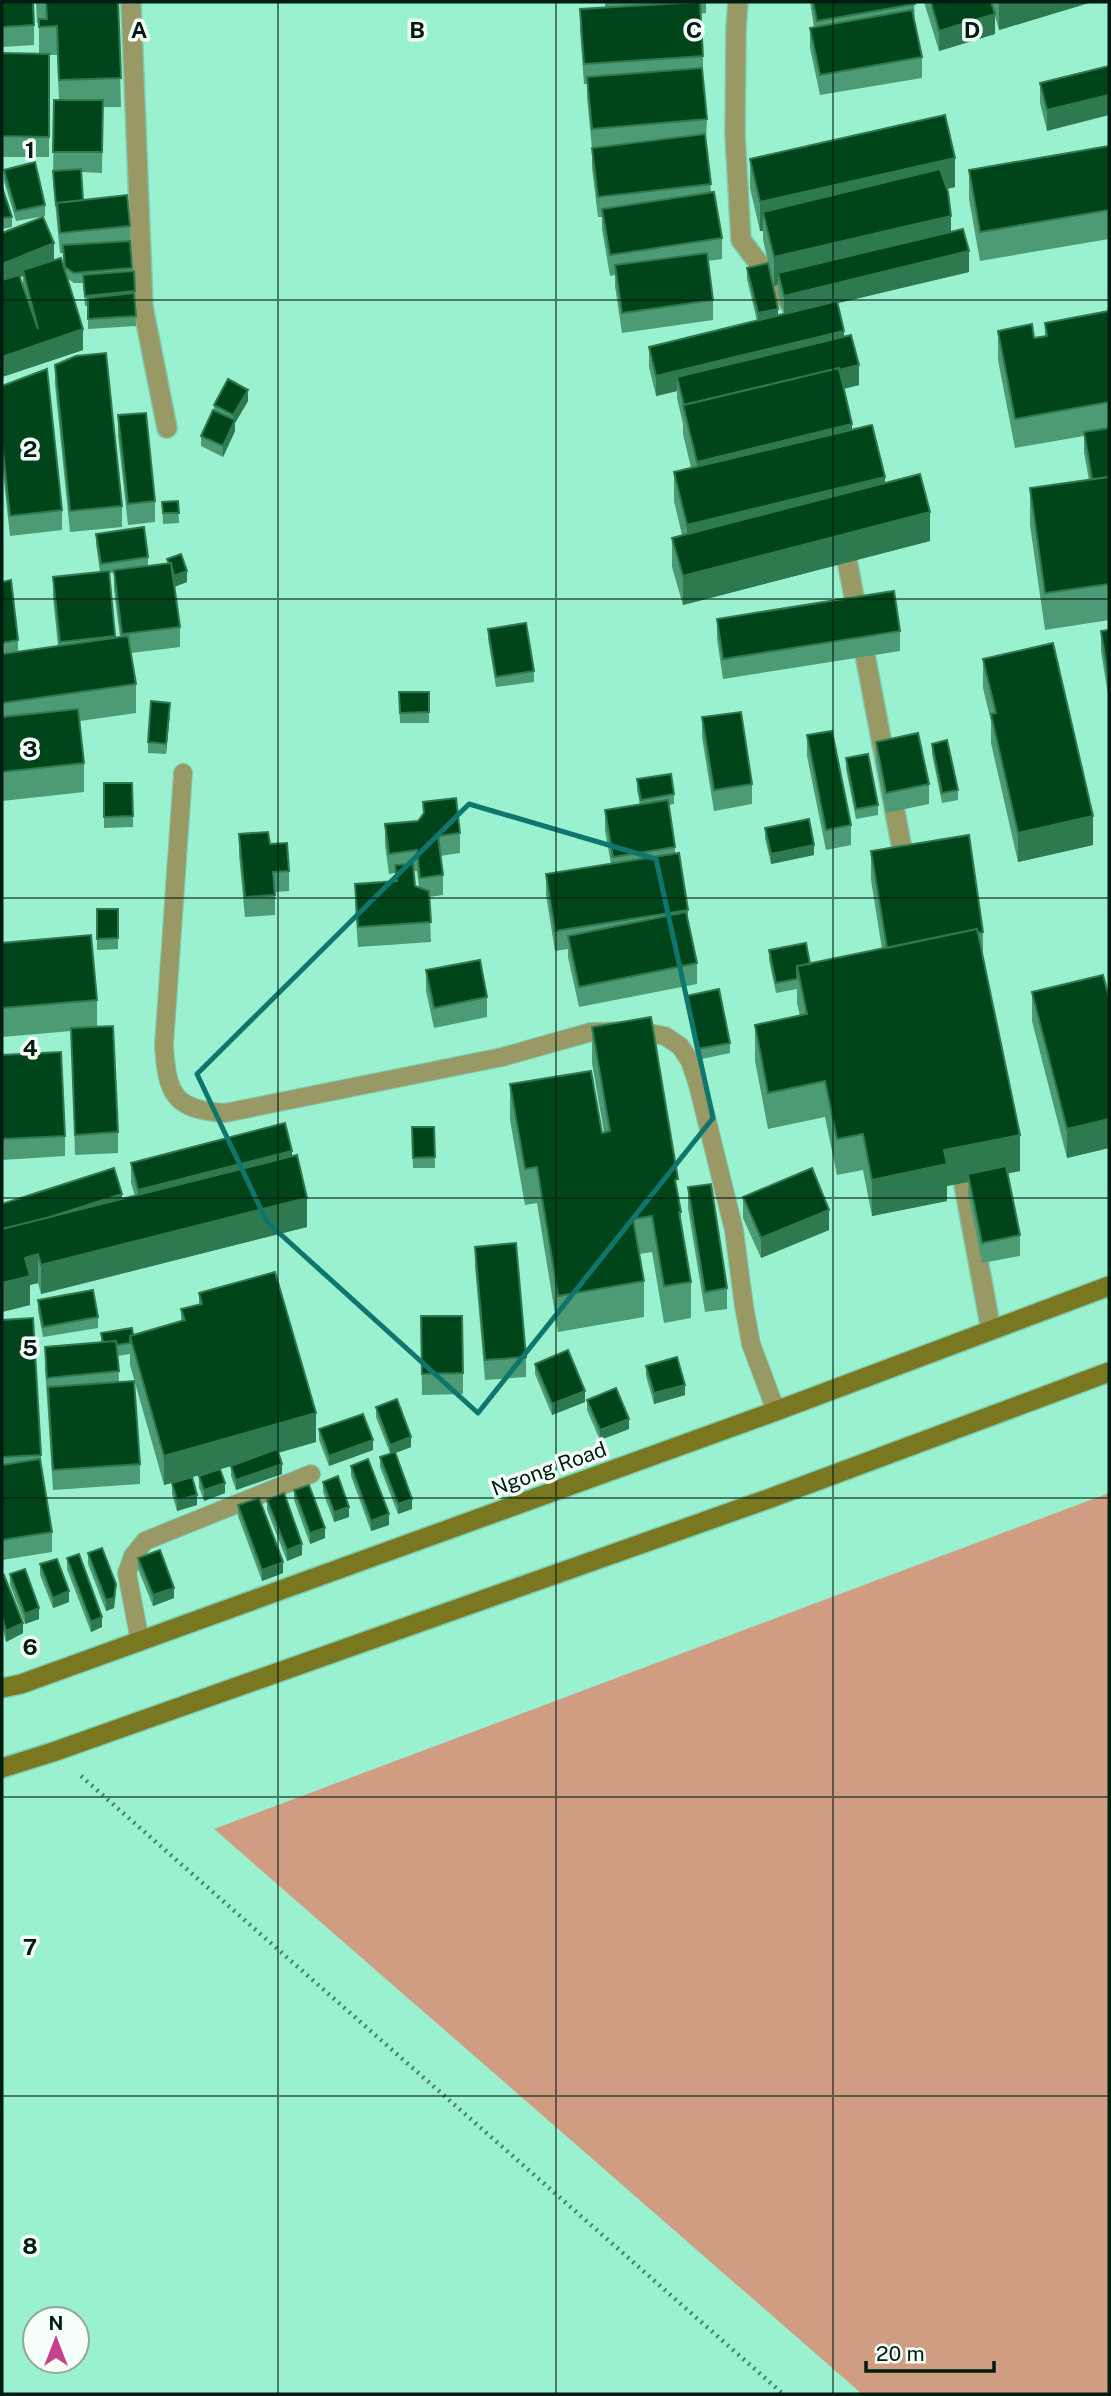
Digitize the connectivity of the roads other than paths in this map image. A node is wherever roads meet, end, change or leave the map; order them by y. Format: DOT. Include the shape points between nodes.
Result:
graph roads {
  1 [pos="131,2"];
  2 [pos="738,2"];
  3 [pos="800,327"];
  4 [pos="167,428"];
  5 [pos="839,517"];
  6 [pos="183,773"];
  7 [pos="908,884"];
  8 [pos="956,1141"];
  9 [pos="1109,1286"];
  10 [pos="990,1330"];
  11 [pos="1109,1372"];
  12 [pos="776,1411"];
  13 [pos="312,1474"];
  14 [pos="140,1641"];
  15 [pos="2,1688"];
  16 [pos="2,1768"];
  1 -- 4 [label="street" via="143,307"];
  2 -- 3 [label="street" via="735,135 741,240 797,313"];
  5 -- 7 [label="street"];
  6 -- 12 [label="lane" via="164,1045 166,1074 176,1097 199,1111 225,1112 502,1057 591,1032 639,1031 665,1036 680,1046 698,1085 734,1230 751,1344"];
  8 -- 10 [label="street"];
  9 -- 10 [label="main road, Ngong Road"];
  10 -- 12 [label="main road, Ngong Road"];
  11 -- 16 [label="main road" via="755,1504"];
  12 -- 14 [label="main road, Ngong Road"];
  13 -- 14 [label="lane" via="145,1541 127,1573"];
  14 -- 15 [label="main road, Ngong Road"];
}
